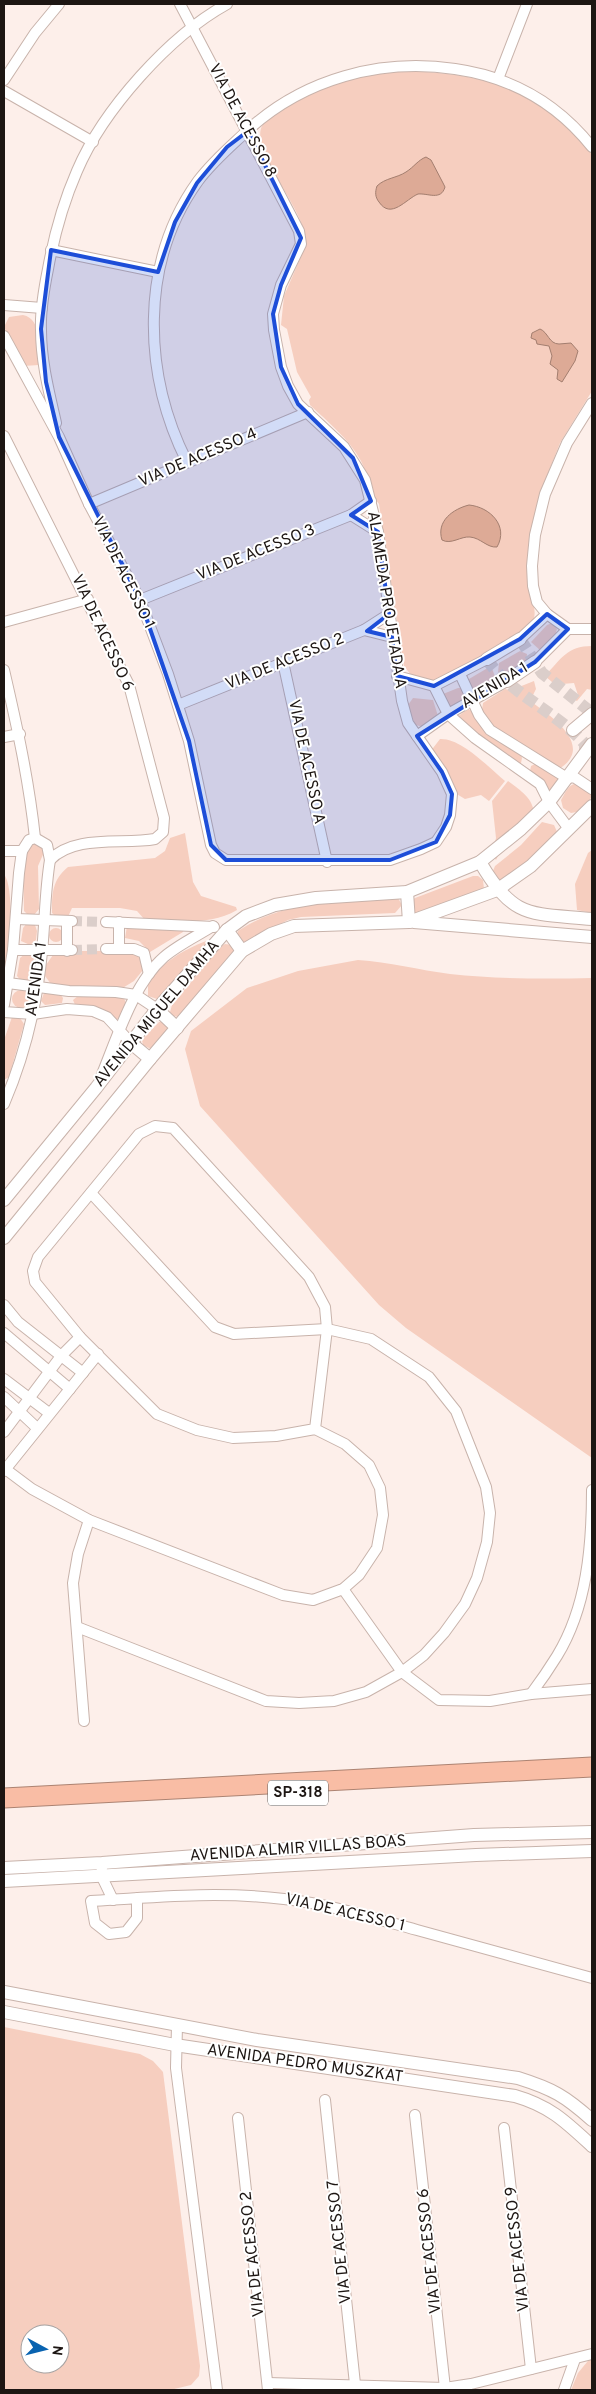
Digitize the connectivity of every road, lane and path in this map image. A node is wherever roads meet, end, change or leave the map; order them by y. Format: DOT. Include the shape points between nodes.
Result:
graph roads {
  1 [pos="59,4"];
  2 [pos="180,4"];
  3 [pos="227,4"];
  4 [pos="527,4"];
  5 [pos="192,26"];
  6 [pos="498,79"];
  7 [pos="4,80"];
  8 [pos="4,91"];
  9 [pos="248,130"];
  10 [pos="93,142"];
  11 [pos="592,147"];
  12 [pos="301,238"];
  13 [pos="51,250"];
  14 [pos="158,272"];
  15 [pos="4,305"];
  16 [pos="42,308"];
  17 [pos="4,336"];
  18 [pos="592,403"];
  19 [pos="308,412"];
  20 [pos="4,436"];
  21 [pos="59,437"];
  22 [pos="7,451"];
  23 [pos="187,462"];
  24 [pos="371,501"];
  25 [pos="89,504"];
  26 [pos="351,515"];
  27 [pos="378,532"];
  28 [pos="88,599"];
  29 [pos="140,600"];
  30 [pos="389,614"];
  31 [pos="547,614"];
  32 [pos="4,622"];
  33 [pos="592,629"];
  34 [pos="364,630"];
  35 [pos="568,630"];
  36 [pos="392,637"];
  37 [pos="520,639"];
  38 [pos="487,659"];
  39 [pos="283,662"];
  40 [pos="535,662"];
  41 [pos="4,670"];
  42 [pos="460,674"];
  43 [pos="396,676"];
  44 [pos="507,681"];
  45 [pos="434,686"];
  46 [pos="474,700"];
  47 [pos="178,705"];
  48 [pos="448,714"];
  49 [pos="592,714"];
  50 [pos="573,730"];
  51 [pos="20,734"];
  52 [pos="417,736"];
  53 [pos="4,737"];
  54 [pos="592,744"];
  55 [pos="530,756"];
  56 [pos="521,771"];
  57 [pos="567,778"];
  58 [pos="592,789"];
  59 [pos="549,802"];
  60 [pos="592,806"];
  61 [pos="569,829"];
  62 [pos="35,838"];
  63 [pos="4,850"];
  64 [pos="22,851"];
  65 [pos="50,860"];
  66 [pos="327,862"];
  67 [pos="480,862"];
  68 [pos="497,890"];
  69 [pos="407,892"];
  70 [pos="16,919"];
  71 [pos="592,919"];
  72 [pos="44,920"];
  73 [pos="106,922"];
  74 [pos="120,922"];
  75 [pos="409,922"];
  76 [pos="213,926"];
  77 [pos="227,930"];
  78 [pos="592,937"];
  79 [pos="106,949"];
  80 [pos="120,949"];
  81 [pos="13,950"];
  82 [pos="42,951"];
  83 [pos="242,951"];
  84 [pos="149,974"];
  85 [pos="8,983"];
  86 [pos="37,987"];
  87 [pos="69,992"];
  88 [pos="136,994"];
  89 [pos="4,1005"];
  90 [pos="67,1009"];
  91 [pos="157,1009"];
  92 [pos="4,1012"];
  93 [pos="33,1014"];
  94 [pos="177,1028"];
  95 [pos="120,1031"];
  96 [pos="131,1043"];
  97 [pos="150,1060"];
  98 [pos="96,1088"];
  99 [pos="5,1097"];
  100 [pos="91,1193"];
  101 [pos="4,1200"];
  102 [pos="4,1238"];
  103 [pos="4,1305"];
  104 [pos="18,1322"];
  105 [pos="327,1329"];
  106 [pos="6,1334"];
  107 [pos="80,1337"];
  108 [pos="98,1354"];
  109 [pos="61,1356"];
  110 [pos="50,1370"];
  111 [pos="82,1373"];
  112 [pos="4,1379"];
  113 [pos="70,1389"];
  114 [pos="4,1397"];
  115 [pos="30,1398"];
  116 [pos="20,1412"];
  117 [pos="49,1414"];
  118 [pos="37,1428"];
  119 [pos="315,1429"];
  120 [pos="4,1432"];
  121 [pos="4,1470"];
  122 [pos="592,1490"];
  123 [pos="88,1520"];
  124 [pos="343,1589"];
  125 [pos="77,1626"];
  126 [pos="402,1672"];
  127 [pos="592,1689"];
  128 [pos="531,1694"];
  129 [pos="84,1721"];
  130 [pos="592,1768"];
  131 [pos="592,1776"];
  132 [pos="4,1798"];
  133 [pos="4,1807"];
  134 [pos="592,1832"];
  135 [pos="592,1851"];
  136 [pos="4,1868"];
  137 [pos="102,1869"];
  138 [pos="4,1881"];
  139 [pos="137,1898"];
  140 [pos="114,1900"];
  141 [pos="592,1978"];
  142 [pos="4,1992"];
  143 [pos="4,2012"];
  144 [pos="177,2025"];
  145 [pos="175,2045"];
  146 [pos="325,2100"];
  147 [pos="415,2114"];
  148 [pos="238,2118"];
  149 [pos="592,2120"];
  150 [pos="504,2128"];
  151 [pos="592,2146"];
  152 [pos="592,2354"];
  153 [pos="575,2359"];
  154 [pos="531,2369"];
  155 [pos="355,2384"];
  156 [pos="268,2387"];
  157 [pos="445,2388"];
  158 [pos="217,2390"];
  159 [pos="564,2390"];
  1 -- 7 [label="street"];
  2 -- 5 [label="street, VIA DE ACESSO 8"];
  3 -- 5 [label="street"];
  4 -- 6 [label="street"];
  5 -- 9 [label="street, VIA DE ACESSO 8"];
  5 -- 10 [label="street" via="131,87"];
  6 -- 9 [label="street" via="426,66 365,71 314,87 285,101"];
  6 -- 11 [label="street" via="547,102"];
  8 -- 10 [label="street"];
  9 -- 12 [label="street, VIA DE ACESSO 8"];
  9 -- 14 [label="street" via="227,147 197,183 175,222"];
  10 -- 13 [label="street" via="74,178"];
  12 -- 19 [label="street, ALAMEDA PROJETADA A" via="276,298 273,314 281,367 298,404"];
  13 -- 14 [label="street"];
  13 -- 16 [label="street"];
  14 -- 23 [label="street" via="153,333 155,358 163,398"];
  15 -- 16 [label="street"];
  16 -- 21 [label="street" via="46,382"];
  17 -- 21 [label="street, VIA DE ACESSO 1"];
  18 -- 31 [label="street" via="567,443 545,494 535,535 533,586 537,602"];
  19 -- 23 [label="street, VIA DE ACESSO 4"];
  19 -- 24 [label="street, ALAMEDA PROJETADA A" via="334,435 353,458 365,480"];
  20 -- 22 [label="street, VIA DE ACESSO 6"];
  21 -- 25 [label="street, VIA DE ACESSO 1"];
  22 -- 28 [label="street, VIA DE ACESSO 6"];
  23 -- 25 [label="street, VIA DE ACESSO 4"];
  24 -- 26 [label="street, VIA DE ACESSO 3"];
  24 -- 27 [label="street, ALAMEDA PROJETADA A"];
  25 -- 29 [label="street, VIA DE ACESSO 1"];
  26 -- 27 [label="street"];
  26 -- 29 [label="street, VIA DE ACESSO 3"];
  27 -- 30 [label="street, ALAMEDA PROJETADA A"];
  28 -- 32 [label="street"];
  28 -- 65 [label="street, VIA DE ACESSO 6" via="129,685 164,818 163,832 155,839 60,850"];
  29 -- 47 [label="street, VIA DE ACESSO 1"];
  30 -- 34 [label="street, VIA DE ACESSO 2"];
  30 -- 36 [label="street, ALAMEDA PROJETADA A"];
  31 -- 35 [label="street"];
  31 -- 37 [label="street, AVENIDA 1"];
  33 -- 35 [label="street"];
  34 -- 36 [label="street"];
  34 -- 39 [label="street, VIA DE ACESSO 2"];
  35 -- 40 [label="street, AVENIDA 1"];
  36 -- 43 [label="street, ALAMEDA PROJETADA A"];
  37 -- 38 [label="street, AVENIDA 1"];
  38 -- 42 [label="street, AVENIDA 1"];
  39 -- 47 [label="street, VIA DE ACESSO 2"];
  39 -- 66 [label="street, VIA DE ACESSO A"];
  40 -- 44 [label="street, AVENIDA 1"];
  41 -- 51 [label="street"];
  42 -- 45 [label="street, AVENIDA 1"];
  42 -- 46 [label="street"];
  43 -- 45 [label="street"];
  43 -- 52 [label="street, ALAMEDA PROJETADA A" via="408,724"];
  44 -- 46 [label="street, AVENIDA 1"];
  45 -- 48 [label="street"];
  46 -- 48 [label="street, AVENIDA 1"];
  46 -- 55 [label="street" via="479,715 490,730"];
  47 -- 66 [label="street, VIA DE ACESSO 1" via="215,853 226,860"];
  48 -- 52 [label="street, AVENIDA 1"];
  48 -- 56 [label="street"];
  49 -- 50 [label="street"];
  51 -- 53 [label="street"];
  51 -- 62 [label="street"];
  52 -- 66 [label="street, ALAMEDA PROJETADA A" via="442,772 452,794 446,827 436,842 390,860"];
  54 -- 57 [label="street, AVENIDA MIGUEL DAMHA"];
  55 -- 56 [label="street"];
  55 -- 57 [label="street"];
  56 -- 59 [label="street" via="540,784"];
  57 -- 58 [label="street" via="574,777"];
  57 -- 59 [label="street, AVENIDA MIGUEL DAMHA"];
  59 -- 61 [label="street"];
  59 -- 67 [label="street, AVENIDA MIGUEL DAMHA"];
  60 -- 61 [label="street, AVENIDA MIGUEL DAMHA"];
  61 -- 68 [label="street, AVENIDA MIGUEL DAMHA" via="532,866"];
  62 -- 64 [label="street" via="29,840"];
  62 -- 65 [label="street" via="47,845"];
  63 -- 64 [label="street"];
  64 -- 70 [label="street, AVENIDA 1"];
  65 -- 72 [label="street, AVENIDA 1"];
  67 -- 68 [label="street"];
  67 -- 69 [label="street, AVENIDA MIGUEL DAMHA"];
  68 -- 71 [label="street" via="531,914"];
  68 -- 75 [label="street, AVENIDA MIGUEL DAMHA"];
  69 -- 75 [label="street"];
  69 -- 77 [label="street, AVENIDA MIGUEL DAMHA" via="316,898 275,905 246,916"];
  70 -- 72 [label="street"];
  70 -- 81 [label="street, AVENIDA 1"];
  72 -- 82 [label="street, AVENIDA 1"];
  72 -- 82 [label="street" via="69,921 69,950"];
  73 -- 74 [label="street"];
  74 -- 76 [label="street"];
  74 -- 80 [label="street"];
  75 -- 78 [label="street"];
  75 -- 83 [label="street, AVENIDA MIGUEL DAMHA" via="294,926 271,934"];
  76 -- 77 [label="street"];
  76 -- 84 [label="street" via="164,956"];
  77 -- 83 [label="street"];
  77 -- 91 [label="street, AVENIDA MIGUEL DAMHA"];
  79 -- 80 [label="street"];
  80 -- 84 [label="street" via="144,953"];
  81 -- 82 [label="street"];
  81 -- 85 [label="street, AVENIDA 1"];
  82 -- 86 [label="street, AVENIDA 1"];
  83 -- 94 [label="street, AVENIDA MIGUEL DAMHA"];
  84 -- 88 [label="street"];
  85 -- 86 [label="street"];
  85 -- 89 [label="street, AVENIDA 1"];
  86 -- 87 [label="street"];
  86 -- 93 [label="street, AVENIDA 1"];
  87 -- 88 [label="street"];
  87 -- 90 [label="street"];
  88 -- 91 [label="street"];
  88 -- 95 [label="street"];
  90 -- 93 [label="street"];
  90 -- 95 [label="street" via="94,1011 107,1017"];
  91 -- 94 [label="street"];
  91 -- 96 [label="street, AVENIDA MIGUEL DAMHA"];
  92 -- 93 [label="street"];
  93 -- 99 [label="street, AVENIDA 1" via="23,1055"];
  94 -- 97 [label="street, AVENIDA MIGUEL DAMHA"];
  95 -- 96 [label="street"];
  95 -- 98 [label="street"];
  96 -- 97 [label="street"];
  96 -- 98 [label="street, AVENIDA MIGUEL DAMHA"];
  97 -- 102 [label="street, AVENIDA MIGUEL DAMHA"];
  98 -- 101 [label="street, AVENIDA MIGUEL DAMHA"];
  100 -- 105 [label="street" via="215,1327 234,1334"];
  100 -- 105 [label="street" via="139,1134 155,1126 173,1128 309,1277 325,1306"];
  100 -- 107 [label="street" via="38,1257 32,1271 39,1289"];
  103 -- 104 [label="street"];
  104 -- 106 [label="street"];
  104 -- 109 [label="street"];
  105 -- 119 [label="street"];
  105 -- 126 [label="street" via="371,1339 429,1377 456,1410 486,1487 490,1513 487,1542 473,1587 444,1633 424,1655"];
  106 -- 110 [label="street"];
  107 -- 108 [label="street"];
  107 -- 109 [label="street"];
  108 -- 111 [label="street"];
  108 -- 119 [label="street" via="158,1414 197,1430 233,1438 276,1436"];
  109 -- 110 [label="street"];
  109 -- 111 [label="street"];
  110 -- 113 [label="street"];
  110 -- 115 [label="street"];
  111 -- 113 [label="street"];
  112 -- 115 [label="street"];
  113 -- 117 [label="street"];
  114 -- 116 [label="street"];
  115 -- 116 [label="street"];
  115 -- 117 [label="street"];
  116 -- 118 [label="street"];
  116 -- 120 [label="street"];
  117 -- 118 [label="street"];
  118 -- 121 [label="street"];
  119 -- 124 [label="street" via="345,1444 368,1465 380,1488 383,1515 377,1548 359,1575"];
  121 -- 123 [label="street"];
  122 -- 128 [label="street" via="590,1550 575,1616 558,1655"];
  123 -- 124 [label="street" via="283,1596 313,1600"];
  123 -- 125 [label="street" via="74,1583"];
  124 -- 126 [label="street"];
  125 -- 126 [label="street" via="266,1701 334,1701 366,1692"];
  125 -- 129 [label="street"];
  126 -- 128 [label="street" via="439,1700 490,1701"];
  127 -- 128 [label="street"];
  130 -- 132 [label="highway, SP-318"];
  131 -- 133 [label="highway, SP-318"];
  134 -- 137 [label="street, AVENIDA ALMIR VILLAS BOAS" via="474,1835"];
  135 -- 137 [label="street, AVENIDA ALMIR VILLAS BOAS"];
  136 -- 137 [label="street, AVENIDA ALMIR VILLAS BOAS"];
  137 -- 138 [label="street, AVENIDA ALMIR VILLAS BOAS"];
  137 -- 140 [label="street"];
  139 -- 140 [label="street, VIA DE ACESSO 1"];
  139 -- 140 [label="street, VIA DE ACESSO 1" via="135,1924 126,1932 115,1935 103,1932 95,1923 91,1901"];
  139 -- 141 [label="street, VIA DE ACESSO 1" via="224,1895 315,1904"];
  142 -- 144 [label="street, AVENIDA PEDRO MUSZKAT"];
  143 -- 145 [label="street, AVENIDA PEDRO MUSZKAT"];
  144 -- 145 [label="street"];
  144 -- 149 [label="street, AVENIDA PEDRO MUSZKAT" via="257,2040 518,2078 548,2087"];
  145 -- 151 [label="street, AVENIDA PEDRO MUSZKAT" via="515,2096 536,2102 557,2114"];
  145 -- 158 [label="street"];
  146 -- 155 [label="street, VIA DE ACESSO 7"];
  147 -- 157 [label="street, VIA DE ACESSO 6"];
  148 -- 156 [label="street, VIA DE ACESSO 2"];
  150 -- 154 [label="street, VIA DE ACESSO 9"];
  152 -- 153 [label="street"];
  153 -- 154 [label="street"];
  153 -- 159 [label="street"];
  154 -- 157 [label="street"];
  155 -- 156 [label="street"];
  155 -- 157 [label="street"];
}
